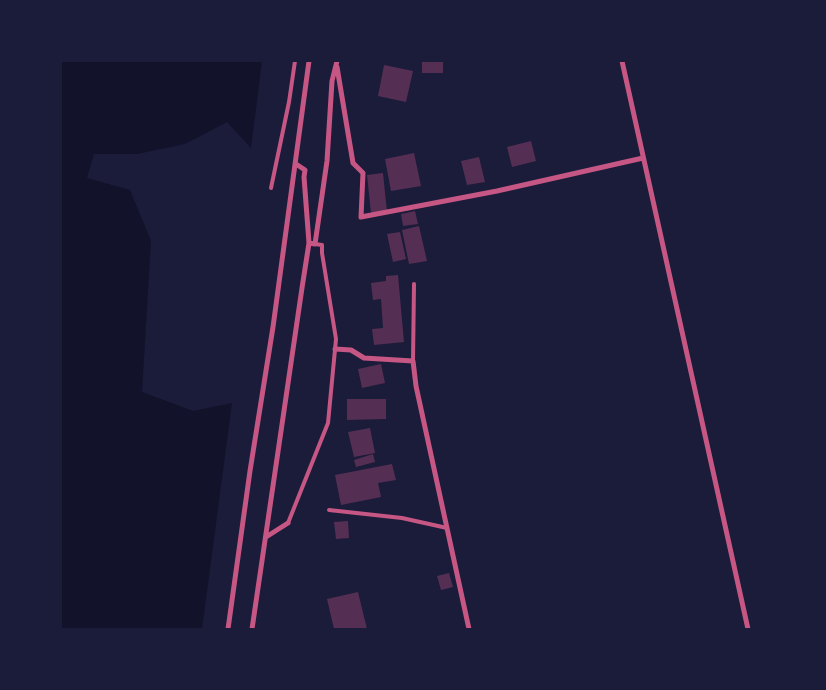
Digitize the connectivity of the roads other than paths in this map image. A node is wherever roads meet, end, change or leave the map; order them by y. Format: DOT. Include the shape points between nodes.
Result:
graph roads {
  1 [pos="295,61"];
  2 [pos="309,61"];
  3 [pos="622,61"];
  4 [pos="337,63"];
  5 [pos="643,158"];
  6 [pos="296,164"];
  7 [pos="271,188"];
  8 [pos="312,244"];
  9 [pos="414,284"];
  10 [pos="335,348"];
  11 [pos="413,361"];
  12 [pos="330,510"];
  13 [pos="288,524"];
  14 [pos="447,528"];
  15 [pos="266,537"];
  16 [pos="228,629"];
  17 [pos="252,629"];
  18 [pos="469,629"];
  19 [pos="748,629"];
  1 -- 7 [label="lane"];
  2 -- 6 [label="street"];
  3 -- 5 [label="street"];
  4 -- 5 [label="street" via="353,163 363,173 361,217"];
  4 -- 8 [label="street" via="332,81 326,161"];
  5 -- 19 [label="street"];
  6 -- 8 [label="street" via="305,170"];
  6 -- 16 [label="street"];
  8 -- 10 [label="lane" via="322,245"];
  8 -- 15 [label="street"];
  9 -- 11 [label="lane"];
  10 -- 11 [label="street" via="351,350 364,358"];
  10 -- 13 [label="lane" via="328,423"];
  11 -- 14 [label="street"];
  12 -- 14 [label="lane" via="402,518"];
  13 -- 15 [label="street"];
  14 -- 18 [label="street"];
  15 -- 17 [label="street"];
}
